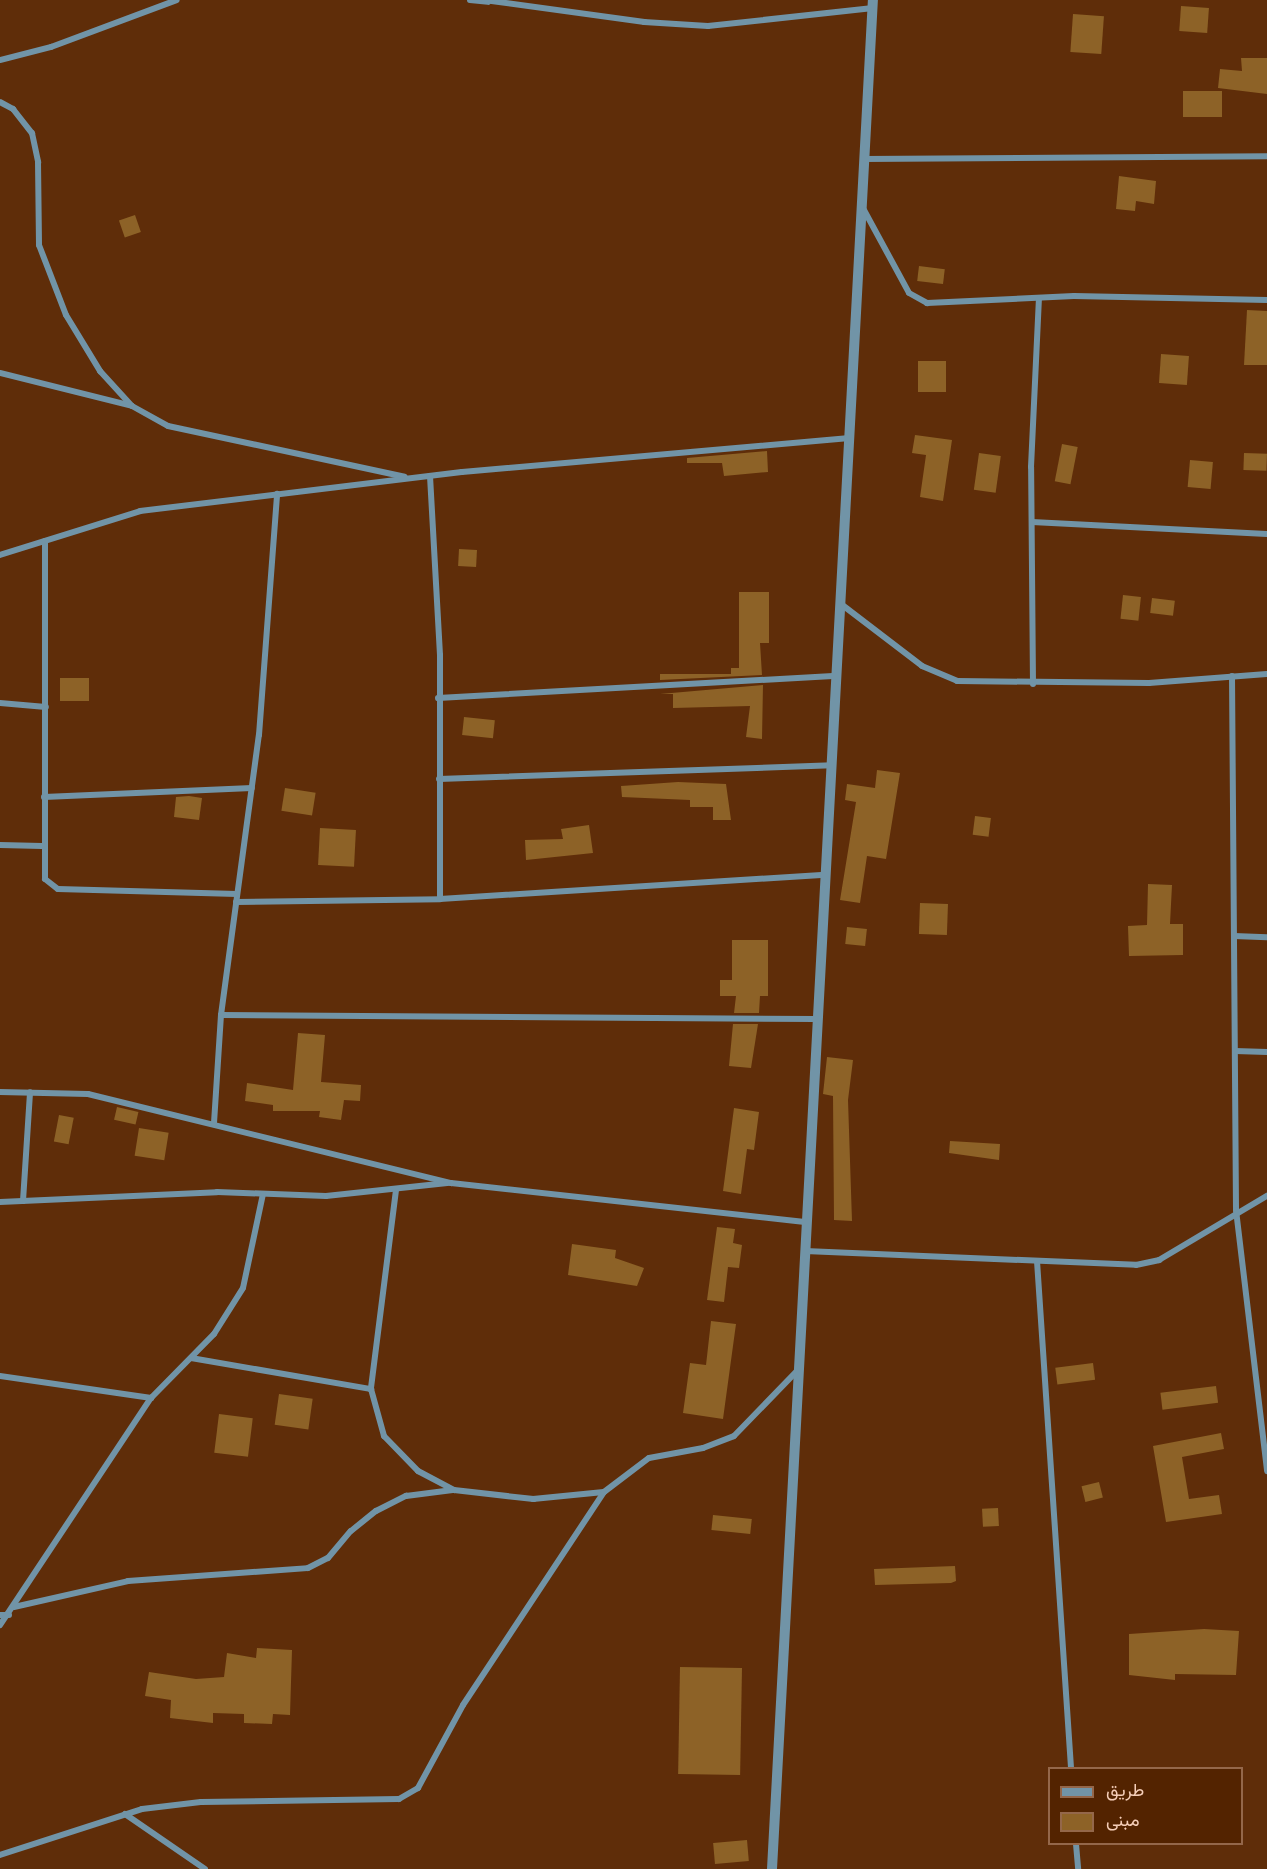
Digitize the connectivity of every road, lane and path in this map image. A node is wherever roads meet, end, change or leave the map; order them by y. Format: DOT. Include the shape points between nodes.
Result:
graph roads {
  1 [pos="177,0"];
  2 [pos="470,0"];
  3 [pos="488,1"];
  4 [pos="873,4"];
  5 [pos="0,60"];
  6 [pos="0,102"];
  7 [pos="1267,156"];
  8 [pos="863,159"];
  9 [pos="861,204"];
  10 [pos="1039,299"];
  11 [pos="1267,300"];
  12 [pos="0,374"];
  13 [pos="132,406"];
  14 [pos="850,438"];
  15 [pos="430,476"];
  16 [pos="408,478"];
  17 [pos="277,494"];
  18 [pos="1032,522"];
  19 [pos="1267,534"];
  20 [pos="45,542"];
  21 [pos="0,555"];
  22 [pos="841,604"];
  23 [pos="1267,672"];
  24 [pos="837,676"];
  25 [pos="1232,676"];
  26 [pos="1033,684"];
  27 [pos="438,698"];
  28 [pos="0,704"];
  29 [pos="46,707"];
  30 [pos="832,765"];
  31 [pos="439,779"];
  32 [pos="252,788"];
  33 [pos="44,797"];
  34 [pos="0,845"];
  35 [pos="42,846"];
  36 [pos="825,874"];
  37 [pos="237,894"];
  38 [pos="440,899"];
  39 [pos="236,902"];
  40 [pos="1234,936"];
  41 [pos="1267,937"];
  42 [pos="221,1015"];
  43 [pos="816,1019"];
  44 [pos="1235,1051"];
  45 [pos="1267,1052"];
  46 [pos="0,1092"];
  47 [pos="30,1092"];
  48 [pos="214,1123"];
  49 [pos="451,1183"];
  50 [pos="396,1190"];
  51 [pos="263,1194"];
  52 [pos="1267,1196"];
  53 [pos="23,1201"];
  54 [pos="0,1202"];
  55 [pos="1236,1210"];
  56 [pos="805,1222"];
  57 [pos="805,1251"];
  58 [pos="1036,1261"];
  59 [pos="190,1358"];
  60 [pos="798,1370"];
  61 [pos="1259,1373"];
  62 [pos="1267,1373"];
  63 [pos="0,1376"];
  64 [pos="371,1389"];
  65 [pos="151,1398"];
  66 [pos="1267,1471"];
  67 [pos="454,1490"];
  68 [pos="604,1492"];
  69 [pos="14,1607"];
  70 [pos="0,1615"];
  71 [pos="9,1615"];
  72 [pos="0,1625"];
  73 [pos="1071,1767"];
  74 [pos="124,1814"];
  75 [pos="1076,1845"];
  76 [pos="0,1855"];
  77 [pos="205,1869"];
  78 [pos="772,1869"];
  79 [pos="1077,1869"];
  1 -- 5 [label="street" via="51,47"];
  2 -- 3 [label="street"];
  3 -- 4 [label="street" via="708,26"];
  4 -- 8 [label="street"];
  6 -- 13 [label="street" via="13,109 32,132 38,162 39,245 66,315 100,372"];
  7 -- 8 [label="street"];
  8 -- 9 [label="street"];
  9 -- 10 [label="street" via="917,300"];
  9 -- 14 [label="street"];
  10 -- 11 [label="street"];
  10 -- 18 [label="street"];
  12 -- 13 [label="street"];
  13 -- 16 [label="street" via="168,426"];
  14 -- 15 [label="street"];
  14 -- 22 [label="street"];
  15 -- 16 [label="street"];
  15 -- 27 [label="street"];
  16 -- 17 [label="street"];
  17 -- 20 [label="street" via="140,511"];
  17 -- 32 [label="street"];
  18 -- 19 [label="street"];
  18 -- 26 [label="street"];
  20 -- 21 [label="street"];
  20 -- 29 [label="street"];
  22 -- 24 [label="street"];
  22 -- 26 [label="street" via="922,666 957,681"];
  23 -- 25 [label="street"];
  24 -- 27 [label="street"];
  24 -- 30 [label="street"];
  25 -- 26 [label="street" via="1149,683"];
  25 -- 40 [label="street"];
  27 -- 31 [label="street"];
  28 -- 29 [label="street"];
  29 -- 33 [label="street"];
  30 -- 31 [label="street"];
  30 -- 36 [label="street"];
  31 -- 38 [label="street"];
  32 -- 33 [label="street"];
  32 -- 37 [label="street"];
  33 -- 35 [label="street"];
  34 -- 35 [label="street"];
  35 -- 37 [label="street" via="45,879 58,889"];
  36 -- 38 [label="street"];
  36 -- 43 [label="street"];
  37 -- 39 [label="street"];
  38 -- 39 [label="street"];
  39 -- 42 [label="street"];
  40 -- 41 [label="street"];
  40 -- 44 [label="street"];
  42 -- 43 [label="street"];
  42 -- 48 [label="street"];
  43 -- 56 [label="street"];
  44 -- 45 [label="street"];
  44 -- 55 [label="street"];
  46 -- 47 [label="street"];
  47 -- 48 [label="street" via="88,1094"];
  47 -- 53 [label="street"];
  48 -- 49 [label="street"];
  49 -- 50 [label="street"];
  49 -- 56 [label="street"];
  50 -- 51 [label="street" via="326,1196"];
  50 -- 64 [label="street"];
  51 -- 53 [label="street"];
  51 -- 59 [label="street" via="243,1288 214,1334"];
  52 -- 55 [label="street"];
  53 -- 54 [label="street"];
  55 -- 58 [label="street" via="1159,1260 1136,1265"];
  55 -- 61 [label="street"];
  56 -- 57 [label="street"];
  57 -- 58 [label="street"];
  57 -- 60 [label="street"];
  58 -- 73 [label="street"];
  59 -- 64 [label="street"];
  59 -- 65 [label="street"];
  60 -- 68 [label="street" via="734,1436 703,1448 649,1458"];
  60 -- 78 [label="street"];
  61 -- 62 [label="street"];
  61 -- 66 [label="street"];
  63 -- 65 [label="street"];
  64 -- 67 [label="street" via="384,1436 418,1472"];
  65 -- 69 [label="street"];
  67 -- 68 [label="street" via="533,1498"];
  67 -- 69 [label="street" via="406,1496 376,1511 351,1531 328,1558 309,1568 128,1581"];
  68 -- 74 [label="street" via="463,1705 418,1788 399,1800 371,1803 201,1802"];
  69 -- 71 [label="street"];
  70 -- 71 [label="street"];
  71 -- 72 [label="street"];
  74 -- 76 [label="street"];
  74 -- 77 [label="street"];
  75 -- 79 [label="street"];
}
